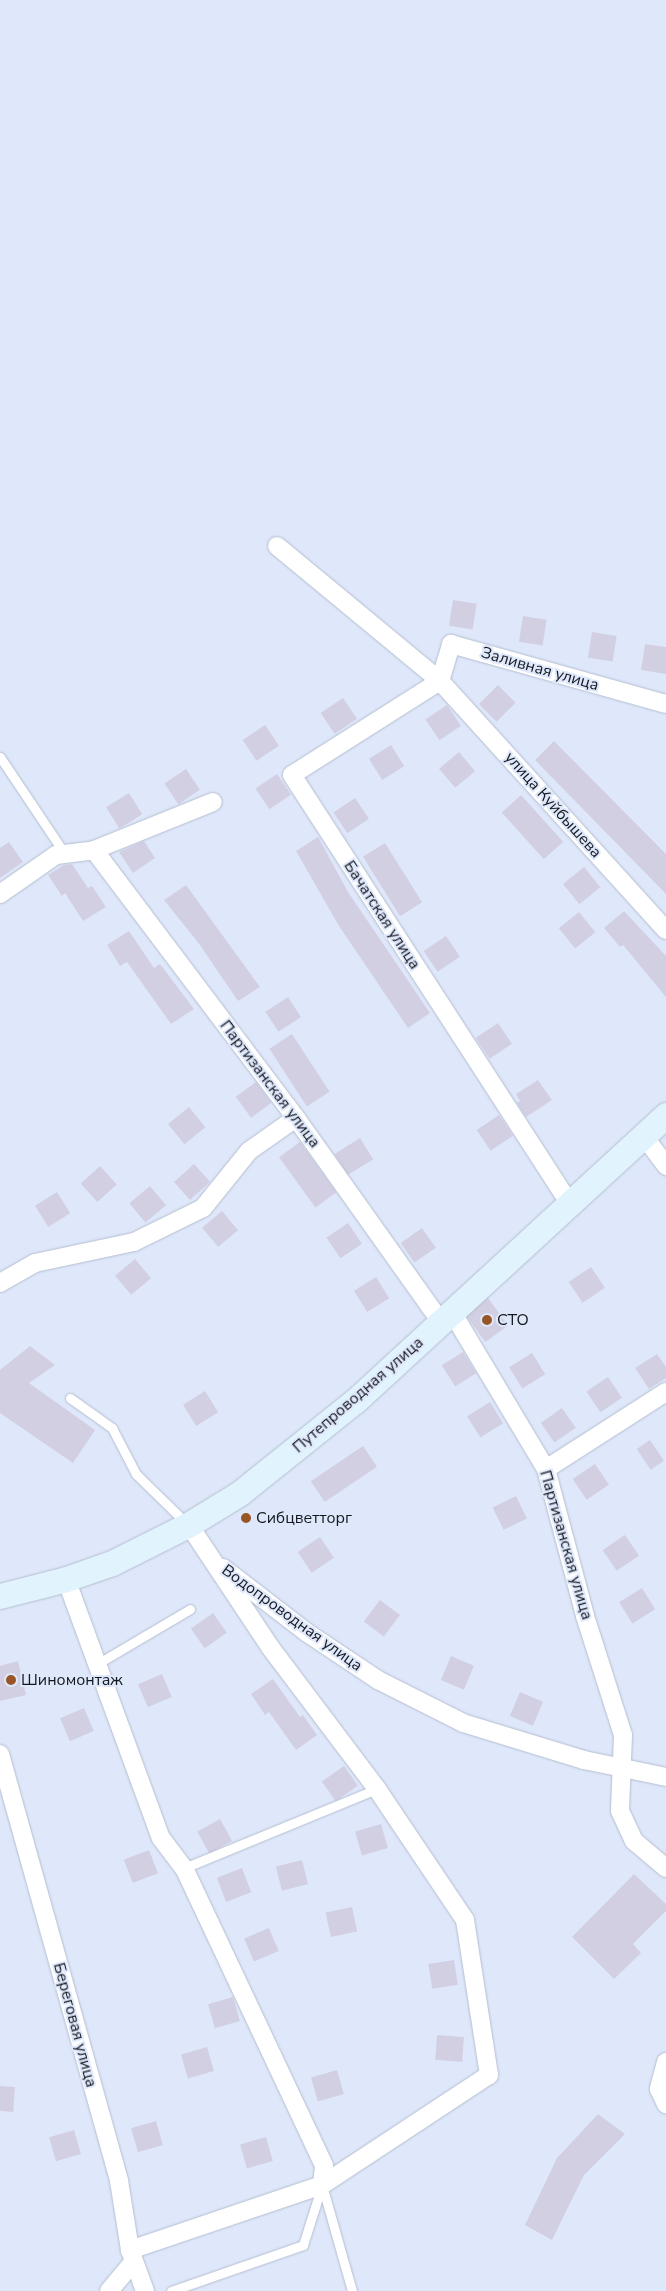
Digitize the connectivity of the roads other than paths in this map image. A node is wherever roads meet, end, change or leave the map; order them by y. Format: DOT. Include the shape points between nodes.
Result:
graph roads {
  1 [pos="277,546"];
  2 [pos="440,681"];
  3 [pos="666,704"];
  4 [pos="0,757"];
  5 [pos="213,802"];
  6 [pos="94,850"];
  7 [pos="65,854"];
  8 [pos="0,894"];
  9 [pos="666,930"];
  10 [pos="666,1115"];
  11 [pos="296,1118"];
  12 [pos="643,1135"];
  13 [pos="666,1166"];
  14 [pos="568,1201"];
  15 [pos="0,1283"];
  16 [pos="447,1317"];
  17 [pos="666,1392"];
  18 [pos="70,1398"];
  19 [pos="546,1469"];
  20 [pos="192,1529"];
  21 [pos="66,1579"];
  22 [pos="0,1596"];
  23 [pos="190,1609"];
  24 [pos="97,1664"];
  25 [pos="0,1758"];
  26 [pos="624,1769"];
  27 [pos="666,1777"];
  28 [pos="377,1789"];
  29 [pos="184,1868"];
  30 [pos="666,1868"];
  31 [pos="666,2062"];
  32 [pos="666,2104"];
  33 [pos="322,2185"];
  34 [pos="132,2256"];
  35 [pos="109,2291"];
  36 [pos="144,2291"];
  37 [pos="171,2291"];
  38 [pos="352,2291"];
  1 -- 2 [label="street, улица Куйбышева"];
  2 -- 3 [label="street, Заливная улица" via="451,644"];
  2 -- 9 [label="street, улица Куйбышева"];
  2 -- 14 [label="street, Бачатская улица" via="292,775"];
  4 -- 7 [label="lane"];
  5 -- 6 [label="street"];
  6 -- 7 [label="street"];
  6 -- 11 [label="street, Партизанская улица"];
  7 -- 8 [label="street" via="56,855"];
  10 -- 12 [label="main road, Путепроводная улица"];
  11 -- 15 [label="street" via="249,1151 203,1208 134,1242 35,1264"];
  11 -- 16 [label="street, Партизанская улица"];
  12 -- 13 [label="street"];
  12 -- 14 [label="main road, Путепроводная улица"];
  14 -- 16 [label="main road, Путепроводная улица"];
  16 -- 19 [label="street, Партизанская улица"];
  16 -- 20 [label="main road, Путепроводная улица" via="286,1458"];
  17 -- 19 [label="street"];
  18 -- 20 [label="lane" via="112,1428 136,1474"];
  19 -- 26 [label="street, Партизанская улица" via="585,1616 623,1735"];
  20 -- 21 [label="main road, Путепроводная улица"];
  20 -- 26 [label="street, Водопроводная улица" via="215,1561 306,1632 378,1680 463,1723"];
  20 -- 28 [label="street" via="270,1648"];
  21 -- 22 [label="main road, Путепроводная улица"];
  21 -- 24 [label="street"];
  23 -- 24 [label="lane"];
  24 -- 29 [label="street" via="161,1838"];
  25 -- 34 [label="street, Береговая улица" via="118,2181"];
  26 -- 27 [label="street, Водопроводная улица"];
  26 -- 30 [label="street, Партизанская улица" via="620,1811 634,1841"];
  28 -- 29 [label="lane"];
  28 -- 33 [label="street" via="464,1920 489,2075"];
  29 -- 33 [label="street" via="324,2166"];
  31 -- 32 [label="street" via="659,2089"];
  33 -- 34 [label="street"];
  33 -- 37 [label="lane" via="303,2245"];
  33 -- 38 [label="lane"];
  34 -- 35 [label="street"];
  34 -- 36 [label="street, Береговая улица"];
}
